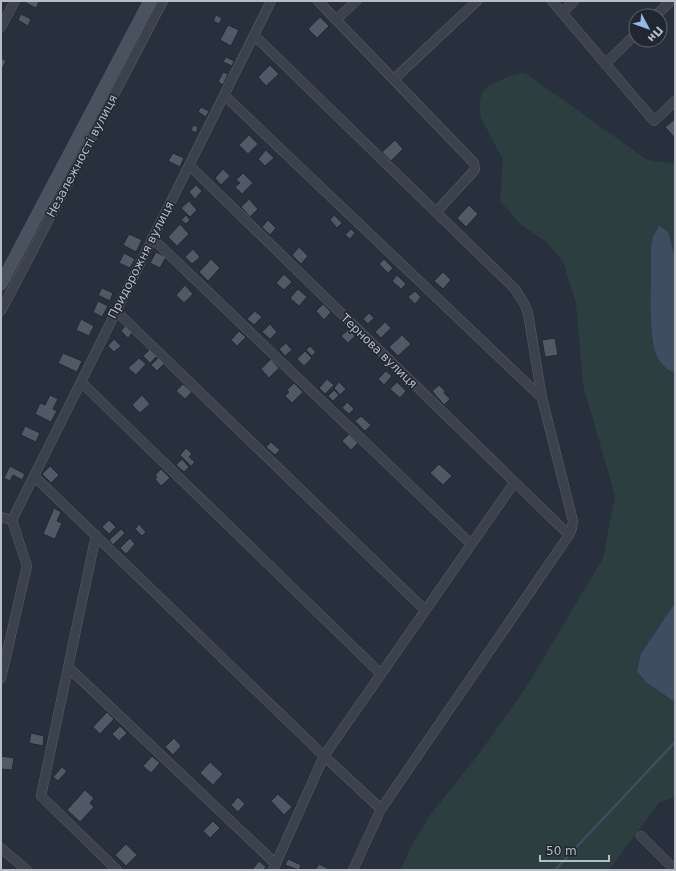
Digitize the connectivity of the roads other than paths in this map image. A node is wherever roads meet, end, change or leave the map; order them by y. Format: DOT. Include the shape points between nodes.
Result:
graph roads {
  1 [pos="15,1"];
  2 [pos="150,1"];
  3 [pos="163,1"];
  4 [pos="271,1"];
  5 [pos="318,1"];
  6 [pos="356,1"];
  7 [pos="477,1"];
  8 [pos="552,1"];
  9 [pos="574,1"];
  10 [pos="562,13"];
  11 [pos="336,20"];
  12 [pos="1,27"];
  13 [pos="254,35"];
  14 [pos="628,42"];
  15 [pos="605,64"];
  16 [pos="394,79"];
  17 [pos="224,94"];
  18 [pos="675,101"];
  19 [pos="189,165"];
  20 [pos="436,212"];
  21 [pos="152,238"];
  22 [pos="1,284"];
  23 [pos="1,311"];
  24 [pos="116,311"];
  25 [pos="81,382"];
  26 [pos="542,398"];
  27 [pos="34,476"];
  28 [pos="514,483"];
  29 [pos="1,517"];
  30 [pos="12,520"];
  31 [pos="96,535"];
  32 [pos="569,535"];
  33 [pos="471,544"];
  34 [pos="425,610"];
  35 [pos="68,666"];
  36 [pos="381,674"];
  37 [pos="1,678"];
  38 [pos="324,756"];
  39 [pos="381,809"];
  40 [pos="640,836"];
  41 [pos="1,848"];
  42 [pos="275,867"];
  43 [pos="26,870"];
  44 [pos="117,870"];
  45 [pos="353,870"];
  46 [pos="675,870"];
  1 -- 12 [label="street"];
  2 -- 22 [label="main road"];
  3 -- 23 [label="street, Незалежності вулиця"];
  4 -- 13 [label="street, Придорожня вулиця"];
  5 -- 11 [label="street"];
  6 -- 11 [label="street"];
  7 -- 16 [label="street"];
  8 -- 10 [label="street"];
  9 -- 10 [label="street"];
  10 -- 15 [label="street"];
  11 -- 16 [label="street"];
  13 -- 17 [label="street, Придорожня вулиця"];
  13 -- 20 [label="street"];
  14 -- 15 [label="street"];
  15 -- 18 [label="street" via="654,121"];
  16 -- 20 [label="street" via="474,163 473,172"];
  17 -- 19 [label="street, Придорожня вулиця"];
  17 -- 26 [label="street"];
  19 -- 21 [label="street, Придорожня вулиця"];
  19 -- 28 [label="street, Тернова вулиця"];
  20 -- 26 [label="street" via="521,297 528,313"];
  21 -- 24 [label="street, Придорожня вулиця"];
  21 -- 33 [label="street"];
  24 -- 25 [label="street, Придорожня вулиця"];
  24 -- 34 [label="street"];
  25 -- 27 [label="street, Придорожня вулиця"];
  25 -- 36 [label="street"];
  26 -- 32 [label="street" via="573,521"];
  27 -- 30 [label="street, Придорожня вулиця"];
  27 -- 31 [label="street"];
  28 -- 32 [label="street, Тернова вулиця"];
  28 -- 33 [label="street"];
  29 -- 30 [label="street"];
  30 -- 37 [label="street" via="27,566"];
  31 -- 35 [label="street"];
  31 -- 38 [label="street"];
  32 -- 39 [label="street"];
  33 -- 34 [label="street"];
  34 -- 36 [label="street"];
  35 -- 42 [label="street"];
  35 -- 44 [label="street" via="41,796"];
  36 -- 38 [label="street"];
  38 -- 39 [label="street"];
  38 -- 42 [label="street"];
  39 -- 45 [label="street"];
  40 -- 46 [label="street"];
  41 -- 43 [label="street"];
}
